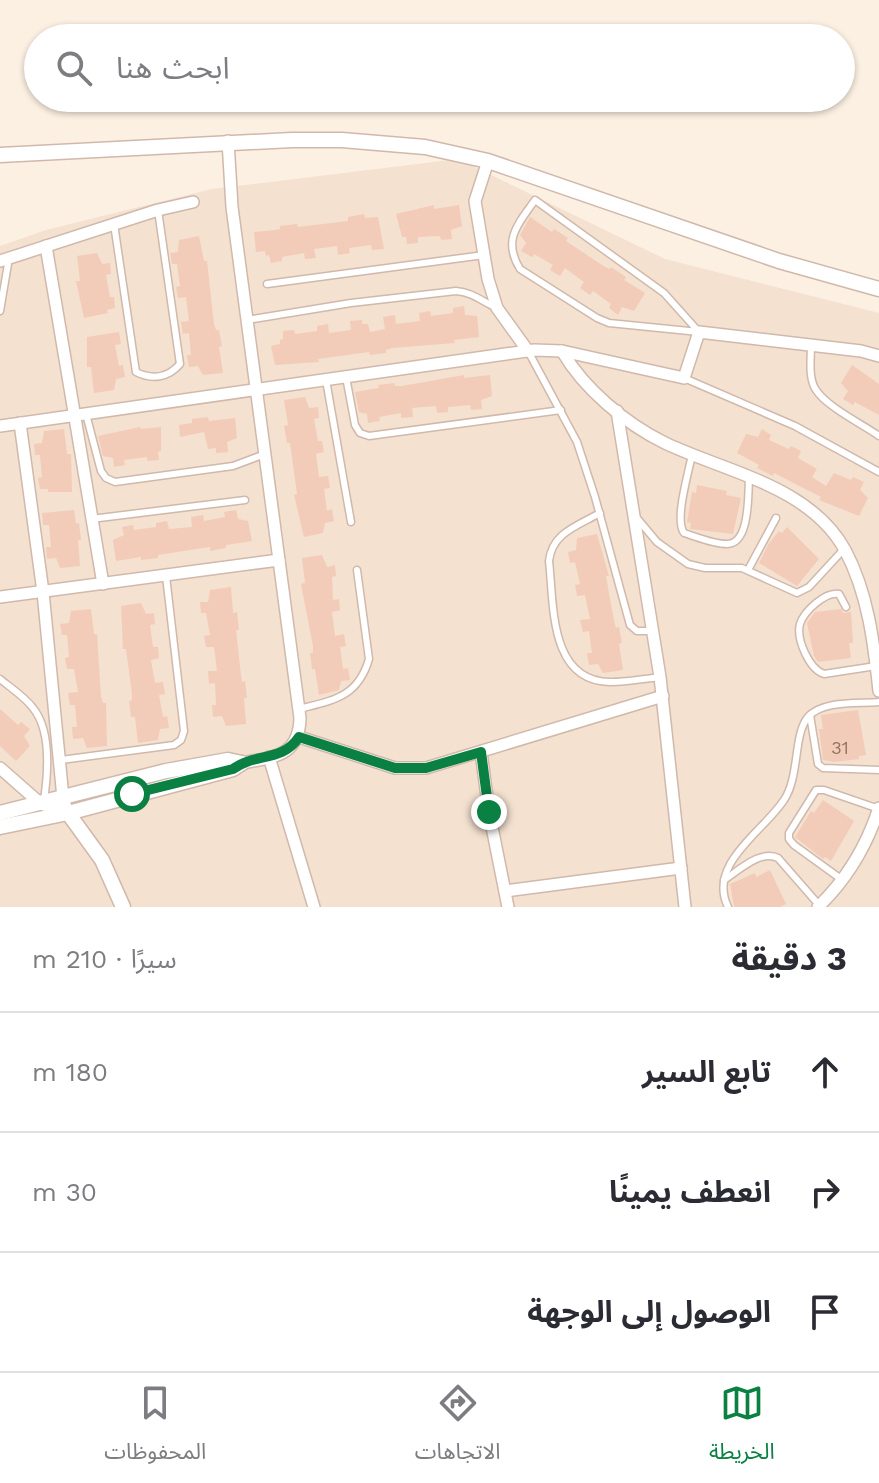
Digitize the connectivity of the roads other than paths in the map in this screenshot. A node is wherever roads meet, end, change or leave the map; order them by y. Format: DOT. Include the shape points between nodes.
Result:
graph roads {
  1 [pos="228,141"];
  2 [pos="0,155"];
  3 [pos="488,161"];
  4 [pos="193,202"];
  5 [pos="158,210"];
  6 [pos="114,224"];
  7 [pos="46,246"];
  8 [pos="484,255"];
  9 [pos="5,260"];
  10 [pos="267,284"];
  11 [pos="879,289"];
  12 [pos="497,308"];
  13 [pos="0,311"];
  14 [pos="247,320"];
  15 [pos="699,332"];
  16 [pos="811,345"];
  17 [pos="528,351"];
  18 [pos="562,351"];
  19 [pos="879,356"];
  20 [pos="346,377"];
  21 [pos="684,378"];
  22 [pos="326,380"];
  23 [pos="257,391"];
  24 [pos="561,410"];
  25 [pos="617,411"];
  26 [pos="86,414"];
  27 [pos="73,416"];
  28 [pos="20,423"];
  29 [pos="0,426"];
  30 [pos="879,436"];
  31 [pos="265,454"];
  32 [pos="692,454"];
  33 [pos="879,472"];
  34 [pos="749,478"];
  35 [pos="245,500"];
  36 [pos="600,513"];
  37 [pos="634,514"];
  38 [pos="776,518"];
  39 [pos="91,519"];
  40 [pos="351,522"];
  41 [pos="844,549"];
  42 [pos="279,560"];
  43 [pos="357,570"];
  44 [pos="748,570"];
  45 [pos="166,576"];
  46 [pos="103,584"];
  47 [pos="43,592"];
  48 [pos="0,597"];
  49 [pos="846,607"];
  50 [pos="653,631"];
  51 [pos="877,666"];
  52 [pos="660,677"];
  53 [pos="0,679"];
  54 [pos="879,691"];
  55 [pos="663,696"];
  56 [pos="879,702"];
  57 [pos="299,709"];
  58 [pos="810,715"];
  59 [pos="299,737"];
  60 [pos="481,752"];
  61 [pos="269,757"];
  62 [pos="61,760"];
  63 [pos="242,763"];
  64 [pos="0,768"];
  65 [pos="879,770"];
  66 [pos="42,804"];
  67 [pos="66,805"];
  68 [pos="879,808"];
  69 [pos="0,813"];
  70 [pos="0,827"];
  71 [pos="681,868"];
  72 [pos="841,879"];
  73 [pos="724,880"];
  74 [pos="505,891"];
  75 [pos="819,906"];
  76 [pos="123,907"];
  77 [pos="314,907"];
  78 [pos="508,907"];
  79 [pos="685,907"];
  80 [pos="728,907"];
  1 -- 2 [label="street"];
  1 -- 3 [label="street" via="356,141 425,147"];
  1 -- 14 [label="street"];
  3 -- 8 [label="street" via="475,201"];
  3 -- 11 [label="street" via="794,266"];
  4 -- 5 [label="street"];
  5 -- 6 [label="street"];
  5 -- 6 [label="lane" via="180,364 163,376 136,372"];
  6 -- 7 [label="street"];
  7 -- 9 [label="street"];
  7 -- 27 [label="street"];
  8 -- 10 [label="lane"];
  8 -- 12 [label="street"];
  9 -- 13 [label="lane"];
  12 -- 14 [label="lane" via="469,292 456,291"];
  12 -- 17 [label="street"];
  14 -- 23 [label="street"];
  15 -- 15 [label="lane" via="597,318 520,269 513,257 514,230 535,200 664,293"];
  15 -- 16 [label="street"];
  15 -- 21 [label="street"];
  16 -- 19 [label="street"];
  16 -- 30 [label="lane" via="816,390"];
  17 -- 18 [label="street"];
  17 -- 20 [label="street"];
  17 -- 24 [label="lane"];
  18 -- 21 [label="street"];
  18 -- 25 [label="street" via="574,371"];
  20 -- 22 [label="street"];
  20 -- 24 [label="lane" via="355,425 369,436"];
  21 -- 33 [label="lane" via="795,426"];
  22 -- 23 [label="street"];
  22 -- 40 [label="lane"];
  23 -- 26 [label="street"];
  23 -- 31 [label="street"];
  24 -- 36 [label="lane"];
  25 -- 32 [label="street"];
  25 -- 37 [label="street"];
  26 -- 27 [label="street"];
  26 -- 31 [label="lane" via="101,471 115,482 233,466"];
  27 -- 28 [label="street"];
  27 -- 39 [label="street"];
  28 -- 29 [label="street"];
  28 -- 47 [label="street"];
  31 -- 42 [label="street"];
  32 -- 34 [label="street"];
  32 -- 34 [label="lane" via="680,516 684,533 723,544 739,540"];
  34 -- 41 [label="street" via="814,512"];
  35 -- 39 [label="lane"];
  36 -- 50 [label="lane" via="630,625 637,631"];
  36 -- 52 [label="lane" via="559,536 550,549 559,640 566,660 576,672 608,682"];
  37 -- 44 [label="lane" via="657,542 688,564"];
  37 -- 50 [label="street"];
  38 -- 44 [label="lane"];
  39 -- 46 [label="street"];
  41 -- 44 [label="lane" via="803,592"];
  41 -- 51 [label="street" via="858,579"];
  42 -- 45 [label="street"];
  42 -- 57 [label="street"];
  43 -- 57 [label="lane" via="369,659 365,672 338,699"];
  45 -- 46 [label="street"];
  45 -- 62 [label="lane" via="181,740"];
  46 -- 47 [label="street"];
  47 -- 48 [label="street"];
  47 -- 62 [label="street"];
  49 -- 51 [label="lane" via="834,592 802,619 799,628 810,663 824,674"];
  50 -- 52 [label="street"];
  51 -- 54 [label="street"];
  52 -- 55 [label="street"];
  53 -- 66 [label="lane" via="32,705 41,721 47,768"];
  55 -- 60 [label="street"];
  55 -- 71 [label="street"];
  56 -- 58 [label="lane" via="825,707"];
  57 -- 59 [label="street"];
  58 -- 65 [label="lane" via="823,768"];
  58 -- 73 [label="lane" via="803,725 790,790 735,856"];
  59 -- 60 [label="street" via="395,768 426,768"];
  59 -- 61 [label="street"];
  60 -- 74 [label="street"];
  61 -- 63 [label="street"];
  61 -- 77 [label="street"];
  62 -- 67 [label="street"];
  63 -- 67 [label="street" via="228,760 166,771"];
  64 -- 66 [label="street"];
  66 -- 67 [label="street"];
  66 -- 69 [label="street"];
  67 -- 70 [label="street"];
  67 -- 76 [label="street" via="102,860"];
  68 -- 72 [label="street" via="867,841"];
  68 -- 72 [label="lane" via="816,790 789,833 794,845"];
  71 -- 74 [label="street"];
  71 -- 79 [label="street"];
  72 -- 75 [label="street"];
  73 -- 75 [label="lane" via="771,854"];
  73 -- 80 [label="lane"];
  74 -- 78 [label="street"];
}
